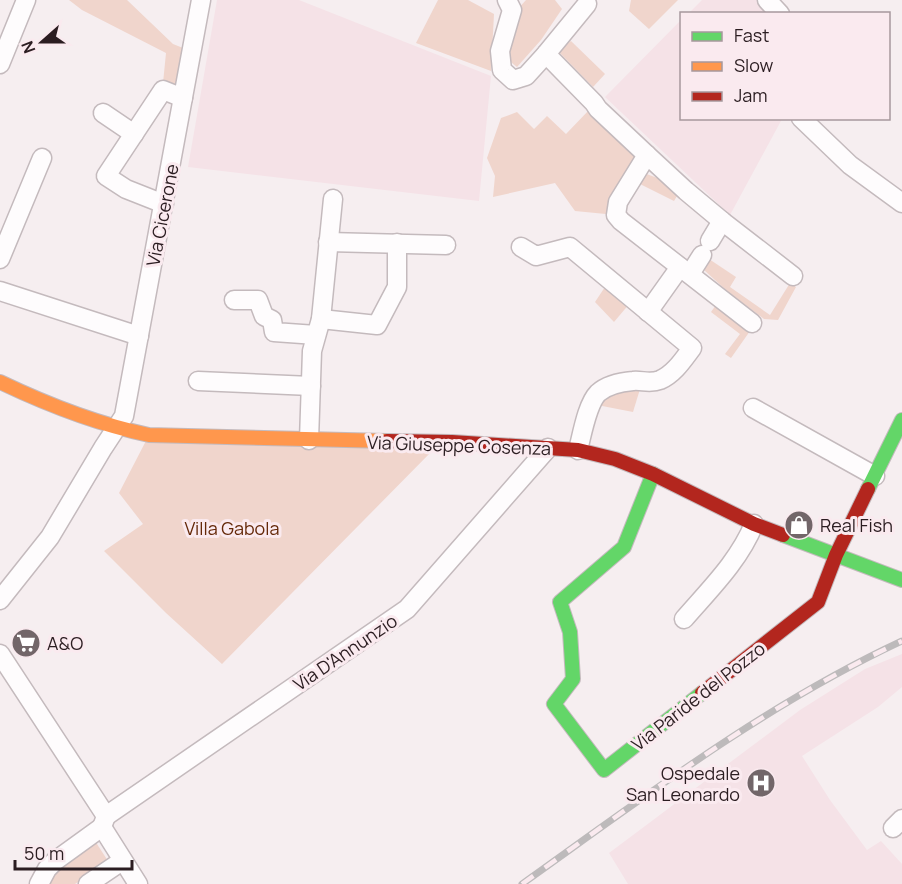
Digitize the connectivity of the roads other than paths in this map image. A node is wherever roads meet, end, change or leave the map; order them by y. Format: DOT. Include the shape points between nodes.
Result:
graph roads {
  1 [pos="26,0"];
  2 [pos="507,0"];
  3 [pos="767,0"];
  4 [pos="585,1"];
  5 [pos="196,3"];
  6 [pos="778,12"];
  7 [pos="546,54"];
  8 [pos="0,64"];
  9 [pos="183,98"];
  10 [pos="103,113"];
  11 [pos="803,120"];
  12 [pos="134,134"];
  13 [pos="647,155"];
  14 [pos="42,158"];
  15 [pos="333,199"];
  16 [pos="902,203"];
  17 [pos="164,204"];
  18 [pos="722,221"];
  19 [pos="328,242"];
  20 [pos="397,243"];
  21 [pos="446,244"];
  22 [pos="521,248"];
  23 [pos="0,259"];
  24 [pos="685,271"];
  25 [pos="793,276"];
  26 [pos="0,291"];
  27 [pos="234,300"];
  28 [pos="648,312"];
  29 [pos="752,322"];
  30 [pos="319,327"];
  31 [pos="138,336"];
  32 [pos="198,381"];
  33 [pos="0,382"];
  34 [pos="311,386"];
  35 [pos="753,408"];
  36 [pos="900,427"];
  37 [pos="117,428"];
  38 [pos="309,440"];
  39 [pos="548,448"];
  40 [pos="578,450"];
  41 [pos="653,474"];
  42 [pos="875,476"];
  43 [pos="754,524"];
  44 [pos="836,555"];
  45 [pos="902,580"];
  46 [pos="0,600"];
  47 [pos="684,619"];
  48 [pos="0,654"];
  49 [pos="104,821"];
  50 [pos="122,861"];
  51 [pos="39,884"];
  52 [pos="88,884"];
  53 [pos="138,884"];
  1 -- 8 [label="street"];
  2 -- 7 [label="street" via="512,10 500,51 502,70 513,80 526,76"];
  3 -- 6 [label="street"];
  4 -- 7 [label="street"];
  5 -- 9 [label="street, Via Cicerone"];
  7 -- 13 [label="street"];
  9 -- 12 [label="street" via="163,90"];
  9 -- 17 [label="street, Via Cicerone"];
  10 -- 12 [label="street"];
  11 -- 16 [label="street" via="850,165"];
  12 -- 17 [label="street" via="106,176 126,189"];
  13 -- 18 [label="street"];
  13 -- 24 [label="street" via="618,202 616,215"];
  14 -- 23 [label="street"];
  15 -- 19 [label="street"];
  17 -- 31 [label="street, Via Cicerone"];
  18 -- 24 [label="street" via="706,248"];
  18 -- 25 [label="street"];
  19 -- 20 [label="street"];
  19 -- 30 [label="street"];
  20 -- 21 [label="street"];
  20 -- 30 [label="street" via="397,287 377,325"];
  22 -- 28 [label="street" via="536,256 570,247"];
  24 -- 28 [label="street"];
  24 -- 29 [label="street"];
  26 -- 31 [label="street"];
  27 -- 30 [label="street" via="258,300 264,316 272,320 274,332"];
  28 -- 40 [label="street" via="692,348 675,370 660,380 613,385 598,393"];
  30 -- 34 [label="street" via="312,351"];
  31 -- 37 [label="street, Via Cicerone" via="124,416"];
  32 -- 34 [label="street"];
  33 -- 37 [label="main road, Via Giuseppe Cosenza"];
  34 -- 38 [label="street"];
  35 -- 42 [label="street"];
  36 -- 42 [label="main road"];
  37 -- 38 [label="main road, Via Giuseppe Cosenza" via="149,435"];
  37 -- 46 [label="street, Via Cicerone" via="50,537"];
  38 -- 39 [label="main road, Via Giuseppe Cosenza"];
  39 -- 40 [label="main road, Via Giuseppe Cosenza"];
  39 -- 49 [label="street, Via D'Annunzio" via="407,609"];
  40 -- 41 [label="main road, Via Giuseppe Cosenza"];
  41 -- 43 [label="main road, Via Giuseppe Cosenza"];
  41 -- 44 [label="main road, Via Paride del Pozzo" via="624,547 560,602 570,632 573,679 555,704 604,770 818,602"];
  42 -- 44 [label="main road"];
  43 -- 44 [label="main road, Via Giuseppe Cosenza"];
  43 -- 47 [label="street" via="730,566"];
  44 -- 45 [label="main road, Via Giuseppe Cosenza"];
  48 -- 49 [label="street"];
  49 -- 50 [label="street"];
  49 -- 51 [label="street, Via D'Annunzio" via="55,861"];
  50 -- 52 [label="street"];
  50 -- 53 [label="street"];
}
